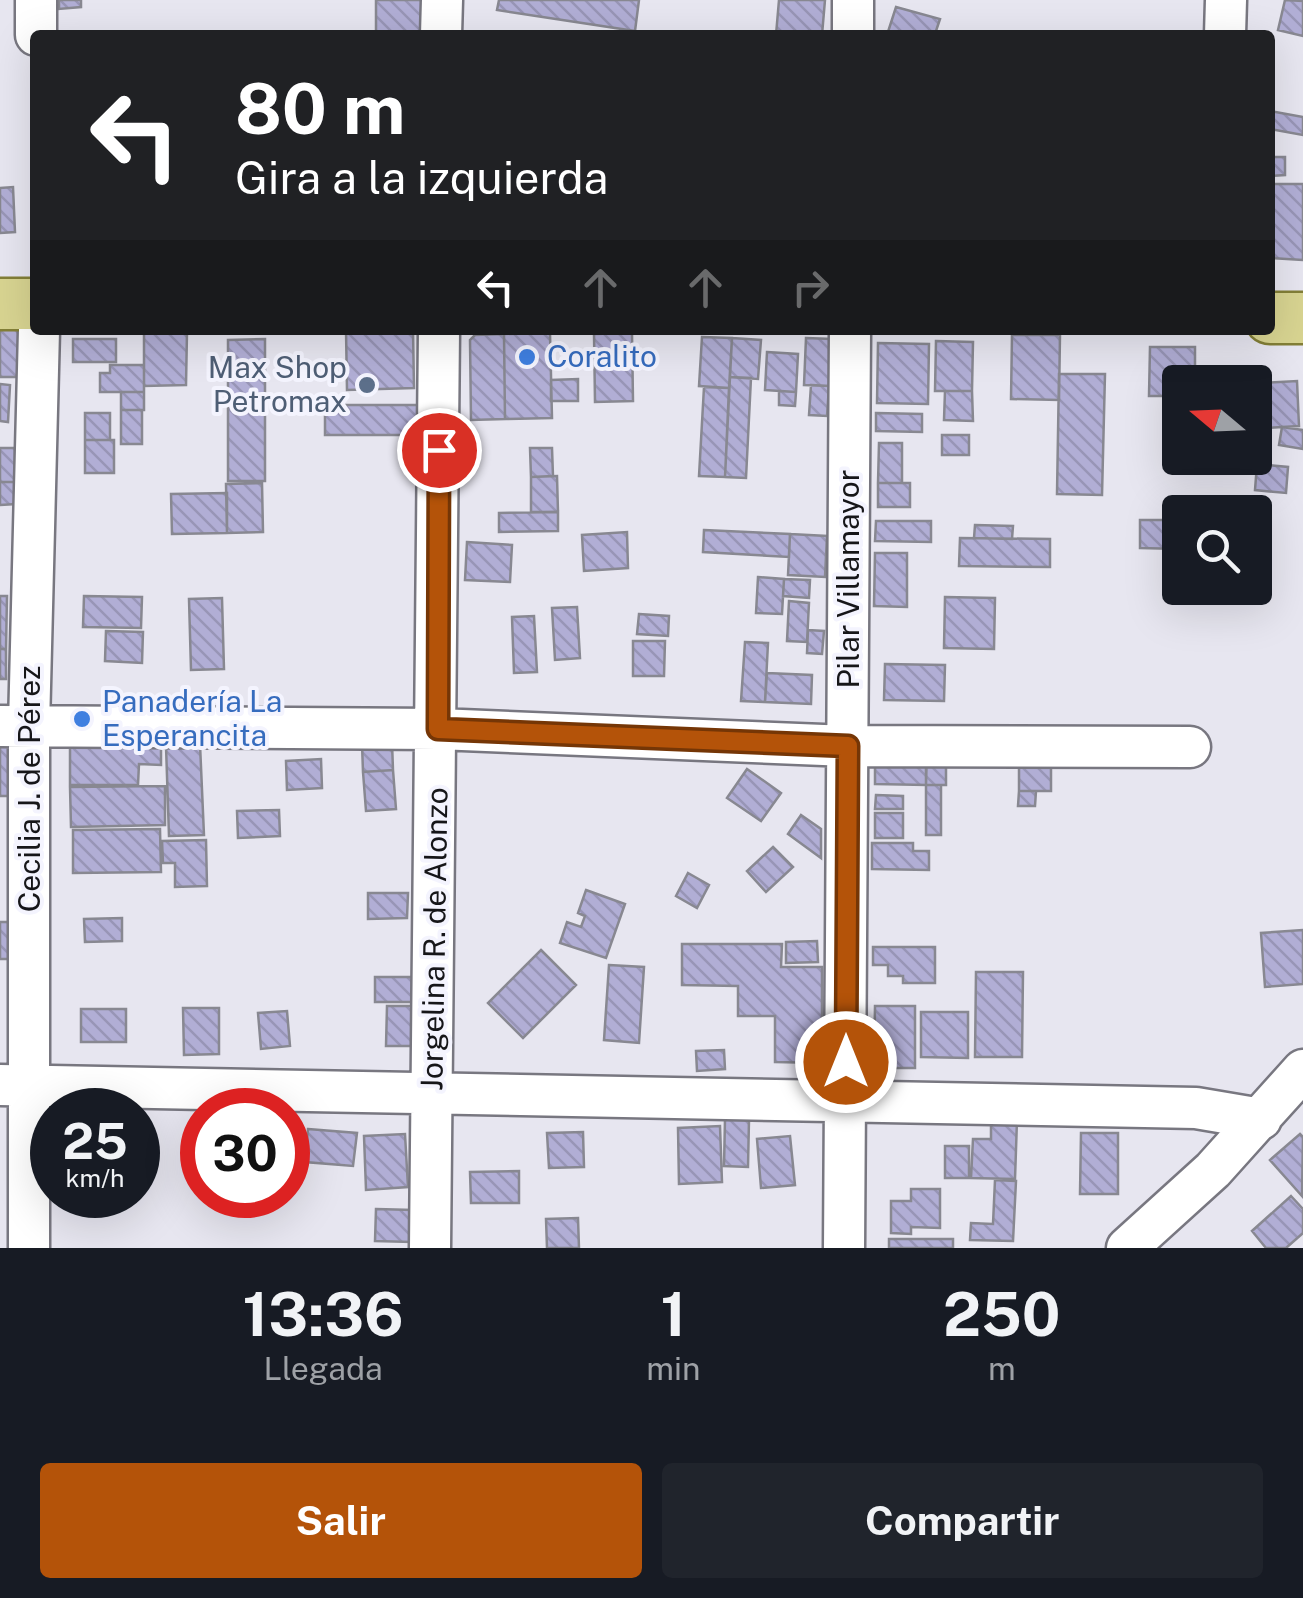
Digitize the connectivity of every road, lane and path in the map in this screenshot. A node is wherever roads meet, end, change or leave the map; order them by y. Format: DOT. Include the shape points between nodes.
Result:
graph roads {
  1 [pos="36,0"];
  2 [pos="442,0"];
  3 [pos="854,0"];
  4 [pos="1226,0"];
  5 [pos="36,30"];
  6 [pos="442,30"];
  7 [pos="853,30"];
  8 [pos="1226,30"];
  9 [pos="0,304"];
  10 [pos="30,304"];
  11 [pos="1275,318"];
  12 [pos="1303,318"];
  13 [pos="38,335"];
  14 [pos="439,335"];
  15 [pos="850,335"];
  16 [pos="15,726"];
  17 [pos="438,729"];
  18 [pos="848,746"];
  19 [pos="1190,748"];
  20 [pos="1303,1070"];
  21 [pos="15,1085"];
  22 [pos="433,1093"];
  23 [pos="846,1101"];
  24 [pos="1261,1120"];
  25 [pos="29,1248"];
  26 [pos="430,1248"];
  27 [pos="844,1248"];
  28 [pos="1128,1248"];
  1 -- 5 [label="street"];
  2 -- 6 [label="street"];
  3 -- 7 [label="street"];
  4 -- 8 [label="street"];
  9 -- 10 [label="main road"];
  11 -- 12 [label="main road"];
  13 -- 16 [label="street, Cecilia J. de Pérez"];
  14 -- 17 [label="street, Jorgelina R. de Alonzo"];
  15 -- 18 [label="street, Pilar Villamayor"];
  16 -- 17 [label="street"];
  16 -- 21 [label="street, Cecilia J. de Pérez"];
  17 -- 18 [label="street"];
  17 -- 22 [label="street, Jorgelina R. de Alonzo"];
  18 -- 19 [label="street"];
  18 -- 23 [label="street, Pilar Villamayor"];
  20 -- 24 [label="street"];
  21 -- 22 [label="street"];
  21 -- 25 [label="street, Cecilia J. de Pérez"];
  22 -- 23 [label="street"];
  22 -- 26 [label="street, Jorgelina R. de Alonzo"];
  23 -- 24 [label="street" via="1196,1108"];
  23 -- 27 [label="street, Pilar Villamayor"];
  24 -- 28 [label="street"];
}
